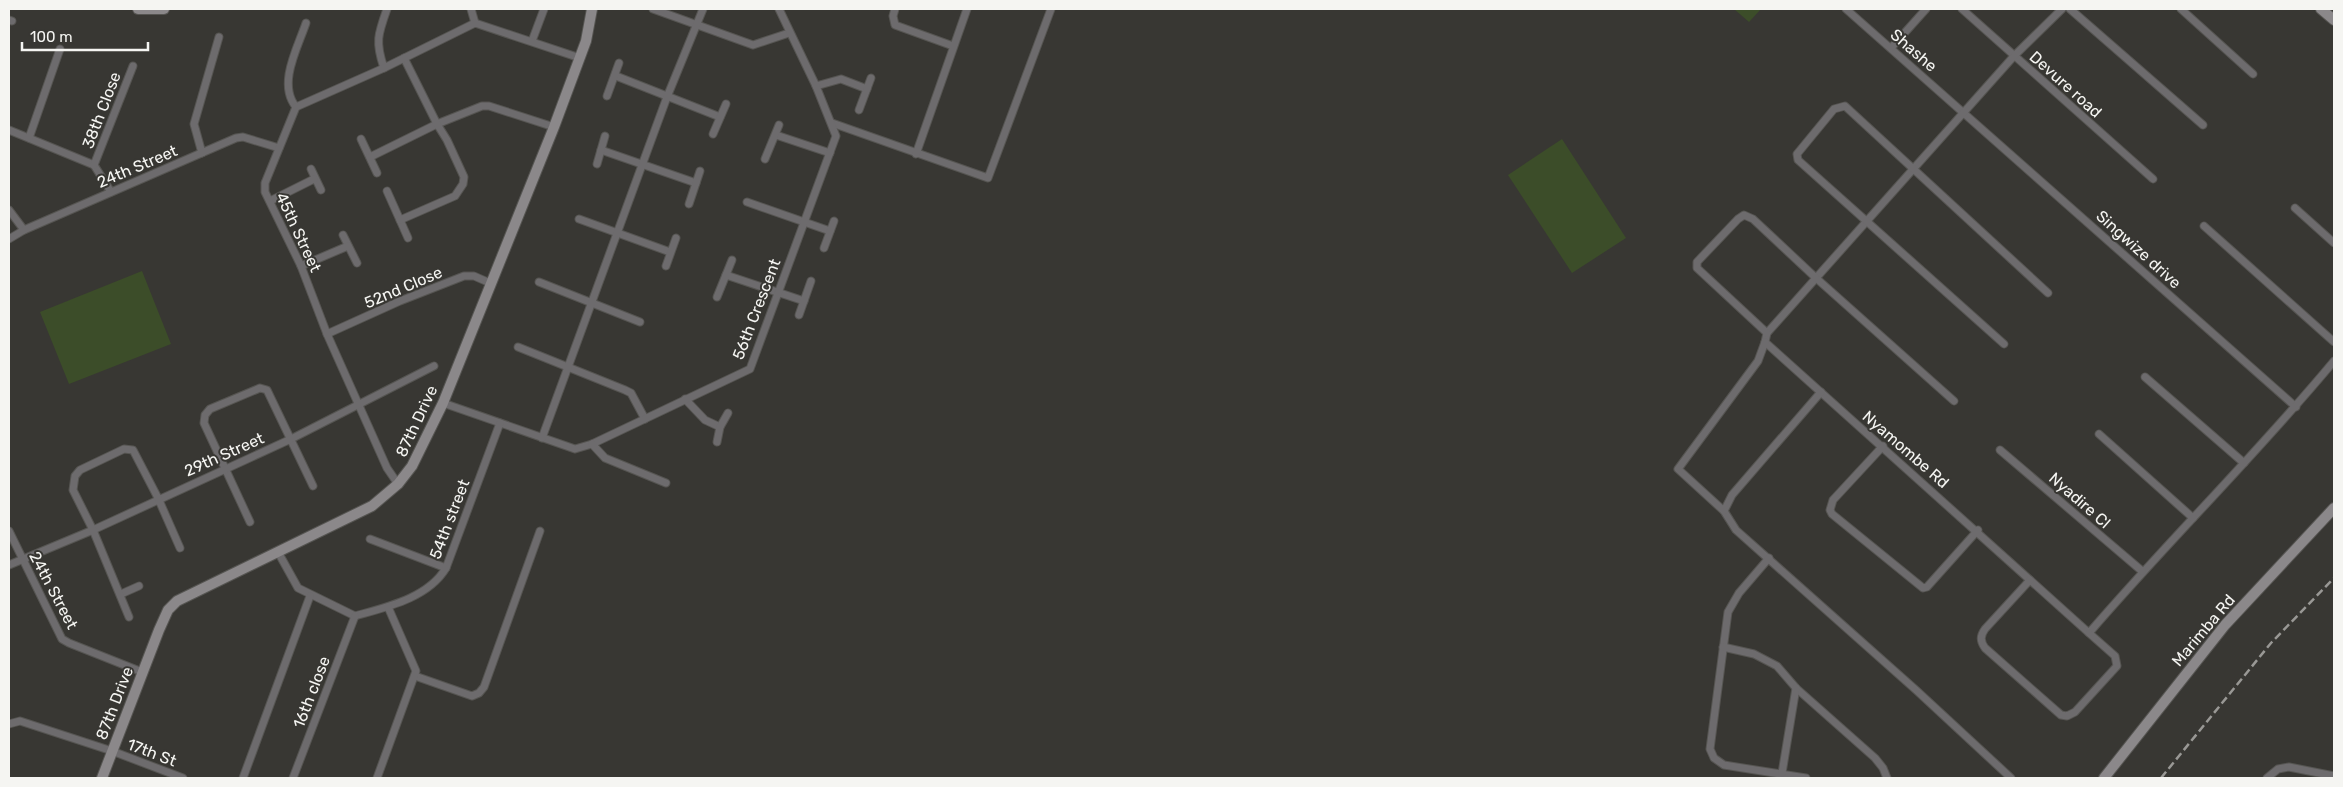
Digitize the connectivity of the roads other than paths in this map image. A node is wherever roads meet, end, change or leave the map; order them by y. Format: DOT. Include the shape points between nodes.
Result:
graph roads {
  1 [pos="138,9"];
  2 [pos="164,9"];
  3 [pos="387,9"];
  4 [pos="471,9"];
  5 [pos="544,9"];
  6 [pos="592,9"];
  7 [pos="653,9"];
  8 [pos="703,9"];
  9 [pos="779,9"];
  10 [pos="895,9"];
  11 [pos="966,9"];
  12 [pos="1051,9"];
  13 [pos="1846,9"];
  14 [pos="1926,9"];
  15 [pos="1962,9"];
  16 [pos="2062,9"];
  17 [pos="2070,9"];
  18 [pos="2180,9"];
  19 [pos="2321,9"];
  20 [pos="2334,20"];
  21 [pos="306,23"];
  22 [pos="475,23"];
  23 [pos="697,25"];
  24 [pos="789,34"];
  25 [pos="219,37"];
  26 [pos="532,41"];
  27 [pos="953,46"];
  28 [pos="1891,48"];
  29 [pos="60,49"];
  30 [pos="2014,56"];
  31 [pos="404,58"];
  32 [pos="580,58"];
  33 [pos="619,63"];
  34 [pos="133,66"];
  35 [pos="384,68"];
  36 [pos="2253,74"];
  37 [pos="616,76"];
  38 [pos="871,78"];
  39 [pos="816,86"];
  40 [pos="867,89"];
  41 [pos="607,96"];
  42 [pos="667,97"];
  43 [pos="726,104"];
  44 [pos="296,106"];
  45 [pos="859,110"];
  46 [pos="1964,112"];
  47 [pos="720,117"];
  48 [pos="832,123"];
  49 [pos="437,124"];
  50 [pos="2203,124"];
  51 [pos="779,125"];
  52 [pos="554,127"];
  53 [pos="9,130"];
  54 [pos="713,134"];
  55 [pos="776,135"];
  56 [pos="604,136"];
  57 [pos="29,138"];
  58 [pos="361,139"];
  59 [pos="279,148"];
  60 [pos="601,150"];
  61 [pos="202,153"];
  62 [pos="830,153"];
  63 [pos="916,154"];
  64 [pos="370,157"];
  65 [pos="765,158"];
  66 [pos="597,164"];
  67 [pos="642,164"];
  68 [pos="94,165"];
  69 [pos="311,169"];
  70 [pos="1915,169"];
  71 [pos="700,171"];
  72 [pos="377,174"];
  73 [pos="314,179"];
  74 [pos="2153,180"];
  75 [pos="696,183"];
  76 [pos="321,190"];
  77 [pos="388,191"];
  78 [pos="111,192"];
  79 [pos="270,201"];
  80 [pos="747,202"];
  81 [pos="689,204"];
  82 [pos="2295,208"];
  83 [pos="9,210"];
  84 [pos="579,219"];
  85 [pos="400,220"];
  86 [pos="804,221"];
  87 [pos="834,221"];
  88 [pos="1866,222"];
  89 [pos="2204,226"];
  90 [pos="24,230"];
  91 [pos="830,231"];
  92 [pos="343,234"];
  93 [pos="618,234"];
  94 [pos="408,238"];
  95 [pos="676,238"];
  96 [pos="9,239"];
  97 [pos="2334,243"];
  98 [pos="348,246"];
  99 [pos="824,248"];
  100 [pos="670,252"];
  101 [pos="732,260"];
  102 [pos="357,263"];
  103 [pos="300,266"];
  104 [pos="666,266"];
  105 [pos="726,275"];
  106 [pos="1816,278"];
  107 [pos="811,281"];
  108 [pos="539,282"];
  109 [pos="490,283"];
  110 [pos="778,291"];
  111 [pos="2048,292"];
  112 [pos="716,297"];
  113 [pos="804,300"];
  114 [pos="592,302"];
  115 [pos="799,315"];
  116 [pos="640,322"];
  117 [pos="1767,333"];
  118 [pos="328,334"];
  119 [pos="1765,342"];
  120 [pos="2334,342"];
  121 [pos="2004,344"];
  122 [pos="518,347"];
  123 [pos="2334,361"];
  124 [pos="434,366"];
  125 [pos="568,367"];
  126 [pos="2145,377"];
  127 [pos="1821,392"];
  128 [pos="686,399"];
  129 [pos="1954,401"];
  130 [pos="443,403"];
  131 [pos="359,404"];
  132 [pos="2296,407"];
  133 [pos="728,413"];
  134 [pos="645,419"];
  135 [pos="500,423"];
  136 [pos="720,427"];
  137 [pos="2099,434"];
  138 [pos="542,438"];
  139 [pos="291,439"];
  140 [pos="716,442"];
  141 [pos="592,444"];
  142 [pos="1883,446"];
  143 [pos="2000,450"];
  144 [pos="2244,463"];
  145 [pos="226,468"];
  146 [pos="666,483"];
  147 [pos="398,484"];
  148 [pos="313,486"];
  149 [pos="158,498"];
  150 [pos="2334,508"];
  151 [pos="1724,511"];
  152 [pos="2193,518"];
  153 [pos="250,522"];
  154 [pos="93,530"];
  155 [pos="1978,530"];
  156 [pos="9,531"];
  157 [pos="540,531"];
  158 [pos="370,539"];
  159 [pos="180,548"];
  160 [pos="278,552"];
  161 [pos="1769,558"];
  162 [pos="22,559"];
  163 [pos="9,565"];
  164 [pos="446,568"];
  165 [pos="2142,571"];
  166 [pos="2030,580"];
  167 [pos="139,586"];
  168 [pos="121,594"];
  169 [pos="310,596"];
  170 [pos="388,607"];
  171 [pos="355,616"];
  172 [pos="129,617"];
  173 [pos="2089,633"];
  174 [pos="1723,647"];
  175 [pos="142,672"];
  176 [pos="415,676"];
  177 [pos="1796,688"];
  178 [pos="9,724"];
  179 [pos="112,751"];
  180 [pos="1782,774"];
  181 [pos="2334,776"];
  182 [pos="2007,777"];
  183 [pos="102,778"];
  184 [pos="183,778"];
  185 [pos="243,778"];
  186 [pos="293,778"];
  187 [pos="377,778"];
  188 [pos="1806,778"];
  189 [pos="1887,778"];
  190 [pos="2104,778"];
  191 [pos="2267,778"];
  1 -- 2 [label="street"];
  3 -- 35 [label="street" via="377,38"];
  4 -- 22 [label="street"];
  5 -- 26 [label="street"];
  6 -- 32 [label="street, 87th Drive"];
  7 -- 23 [label="street"];
  8 -- 23 [label="street"];
  9 -- 24 [label="street, 56th Crescent"];
  10 -- 27 [label="street" via="895,24"];
  11 -- 27 [label="street"];
  12 -- 63 [label="street" via="988,178"];
  13 -- 28 [label="street, Shashe"];
  14 -- 28 [label="street"];
  15 -- 30 [label="street, Devure road"];
  16 -- 30 [label="street"];
  17 -- 50 [label="street"];
  18 -- 36 [label="street"];
  19 -- 20 [label="street"];
  21 -- 44 [label="street" via="287,80 288,92"];
  22 -- 26 [label="street"];
  22 -- 31 [label="street"];
  23 -- 24 [label="street" via="753,45"];
  23 -- 42 [label="street"];
  24 -- 39 [label="street, 56th Crescent"];
  25 -- 61 [label="street" via="194,124"];
  26 -- 32 [label="street"];
  27 -- 63 [label="street"];
  28 -- 46 [label="street, Shashe"];
  29 -- 57 [label="street"];
  30 -- 46 [label="street"];
  30 -- 74 [label="street, Devure road"];
  31 -- 35 [label="street"];
  31 -- 49 [label="street"];
  32 -- 52 [label="street, 87th Drive"];
  33 -- 37 [label="street"];
  34 -- 68 [label="street, 38th Close"];
  35 -- 44 [label="street"];
  37 -- 41 [label="street"];
  37 -- 42 [label="street"];
  38 -- 40 [label="street"];
  39 -- 40 [label="street" via="841,79"];
  39 -- 48 [label="street, 56th Crescent"];
  40 -- 45 [label="street"];
  42 -- 47 [label="street"];
  42 -- 67 [label="street"];
  43 -- 47 [label="street"];
  44 -- 59 [label="street, 45th Street"];
  46 -- 70 [label="street"];
  46 -- 132 [label="street, Singwize drive"];
  47 -- 54 [label="street"];
  48 -- 62 [label="street, 56th Crescent" via="836,136"];
  48 -- 63 [label="street"];
  49 -- 52 [label="street" via="472,108 489,106"];
  49 -- 64 [label="street"];
  49 -- 85 [label="street" via="464,177 463,184 455,196"];
  51 -- 55 [label="street"];
  52 -- 109 [label="street, 87th Drive"];
  53 -- 57 [label="street"];
  55 -- 62 [label="street"];
  55 -- 65 [label="street"];
  56 -- 60 [label="street"];
  57 -- 68 [label="street"];
  58 -- 64 [label="street"];
  59 -- 61 [label="street, 24th Street" via="239,137"];
  59 -- 79 [label="street, 45th Street" via="265,184"];
  60 -- 66 [label="street"];
  60 -- 67 [label="street"];
  61 -- 78 [label="street, 24th Street"];
  62 -- 86 [label="street, 56th Crescent"];
  64 -- 72 [label="street"];
  67 -- 75 [label="street"];
  67 -- 93 [label="street"];
  68 -- 78 [label="street"];
  69 -- 73 [label="street"];
  70 -- 88 [label="street"];
  70 -- 88 [label="street" via="1845,106 1834,109 1797,154 1798,160"];
  70 -- 111 [label="street"];
  71 -- 75 [label="street"];
  73 -- 76 [label="street"];
  73 -- 79 [label="street"];
  75 -- 81 [label="street"];
  77 -- 85 [label="street"];
  78 -- 90 [label="street, 24th Street"];
  79 -- 103 [label="street, 45th Street"];
  80 -- 86 [label="street"];
  82 -- 97 [label="street"];
  83 -- 90 [label="street"];
  84 -- 93 [label="street"];
  85 -- 94 [label="street"];
  86 -- 91 [label="street"];
  86 -- 110 [label="street, 56th Crescent"];
  87 -- 91 [label="street"];
  88 -- 106 [label="street"];
  88 -- 121 [label="street"];
  89 -- 120 [label="street"];
  90 -- 96 [label="street, 24th Street"];
  91 -- 99 [label="street"];
  92 -- 98 [label="street"];
  93 -- 100 [label="street"];
  93 -- 114 [label="street"];
  95 -- 100 [label="street"];
  98 -- 102 [label="street"];
  98 -- 103 [label="street"];
  100 -- 104 [label="street"];
  101 -- 105 [label="street"];
  103 -- 118 [label="street, 45th Street"];
  105 -- 110 [label="street"];
  105 -- 112 [label="street"];
  106 -- 117 [label="street"];
  106 -- 117 [label="street" via="1753,219 1744,215 1697,262 1698,271"];
  106 -- 129 [label="street"];
  107 -- 113 [label="street"];
  108 -- 114 [label="street"];
  109 -- 118 [label="street, 52nd Close" via="474,276 464,276"];
  109 -- 130 [label="street, 87th Drive"];
  110 -- 113 [label="street"];
  110 -- 128 [label="street, 56th Crescent" via="750,369"];
  113 -- 115 [label="street"];
  114 -- 116 [label="street"];
  114 -- 125 [label="street"];
  117 -- 119 [label="street"];
  118 -- 131 [label="street, 45th Street"];
  119 -- 127 [label="street, Nyamombe Rd"];
  119 -- 151 [label="street" via="1758,361 1678,469"];
  122 -- 125 [label="street"];
  123 -- 132 [label="street"];
  124 -- 131 [label="street, 29th Street"];
  125 -- 134 [label="street" via="630,393"];
  125 -- 138 [label="street"];
  126 -- 144 [label="street"];
  127 -- 142 [label="street, Nyamombe Rd"];
  127 -- 151 [label="street" via="1732,495"];
  128 -- 134 [label="street, 56th Crescent"];
  128 -- 136 [label="street" via="705,420"];
  130 -- 135 [label="street, 56th Crescent"];
  130 -- 147 [label="street, 87th Drive" via="424,446"];
  131 -- 139 [label="street, 29th Street"];
  131 -- 147 [label="street, 45th Street" via="387,468"];
  132 -- 144 [label="street"];
  133 -- 136 [label="street"];
  134 -- 141 [label="street, 56th Crescent"];
  135 -- 138 [label="street, 56th Crescent"];
  135 -- 164 [label="street, 54th street"];
  136 -- 140 [label="street"];
  137 -- 152 [label="street"];
  138 -- 141 [label="street, 56th Crescent" via="572,449"];
  139 -- 145 [label="street, 29th Street"];
  139 -- 145 [label="street" via="264,388 210,409 204,423"];
  139 -- 148 [label="street"];
  141 -- 146 [label="street" via="605,458"];
  142 -- 155 [label="street, Nyamombe Rd"];
  142 -- 155 [label="street" via="1833,500 1832,514 1923,588"];
  143 -- 165 [label="street, Nyadire Cl"];
  144 -- 152 [label="street"];
  145 -- 149 [label="street, 29th Street"];
  145 -- 153 [label="street"];
  147 -- 160 [label="street, 87th Drive" via="372,506"];
  149 -- 154 [label="street, 29th Street"];
  149 -- 154 [label="street" via="133,450 124,449 80,470 75,476 73,490"];
  149 -- 159 [label="street"];
  150 -- 190 [label="street, Marimba Rd" via="2225,625"];
  151 -- 161 [label="street" via="1736,530"];
  152 -- 165 [label="street"];
  154 -- 162 [label="street, 29th Street"];
  154 -- 168 [label="street"];
  155 -- 166 [label="street, Nyamombe Rd"];
  156 -- 162 [label="street, 24th Street"];
  157 -- 176 [label="street" via="484,687 472,696"];
  158 -- 164 [label="street"];
  160 -- 169 [label="street" via="298,588"];
  160 -- 175 [label="street, 87th Drive" via="177,601 165,617"];
  161 -- 174 [label="street" via="1732,604"];
  161 -- 182 [label="street"];
  162 -- 163 [label="street, 29th Street"];
  162 -- 175 [label="street, 24th Street" via="62,639"];
  164 -- 170 [label="street, 54th street" via="434,585"];
  165 -- 173 [label="street"];
  166 -- 173 [label="street, Nyamombe Rd"];
  166 -- 173 [label="street, Nyamombe Rd" via="1985,629 1981,642 2061,715 2075,712 2117,666 2115,656"];
  167 -- 168 [label="street"];
  168 -- 172 [label="street"];
  169 -- 171 [label="street"];
  169 -- 185 [label="street"];
  170 -- 171 [label="street, 54th street"];
  170 -- 176 [label="street" via="415,666"];
  171 -- 186 [label="street, 16th close"];
  174 -- 177 [label="street" via="1765,658 1777,666"];
  174 -- 180 [label="street" via="1711,753 1724,765"];
  175 -- 179 [label="street, 87th Drive"];
  176 -- 187 [label="street"];
  177 -- 180 [label="street"];
  177 -- 189 [label="street" via="1876,758"];
  178 -- 179 [label="street, 17th St" via="20,721"];
  179 -- 183 [label="street, 87th Drive"];
  179 -- 184 [label="street, 17th St"];
  180 -- 188 [label="street"];
  181 -- 191 [label="street" via="2289,767 2278,769"];
}
